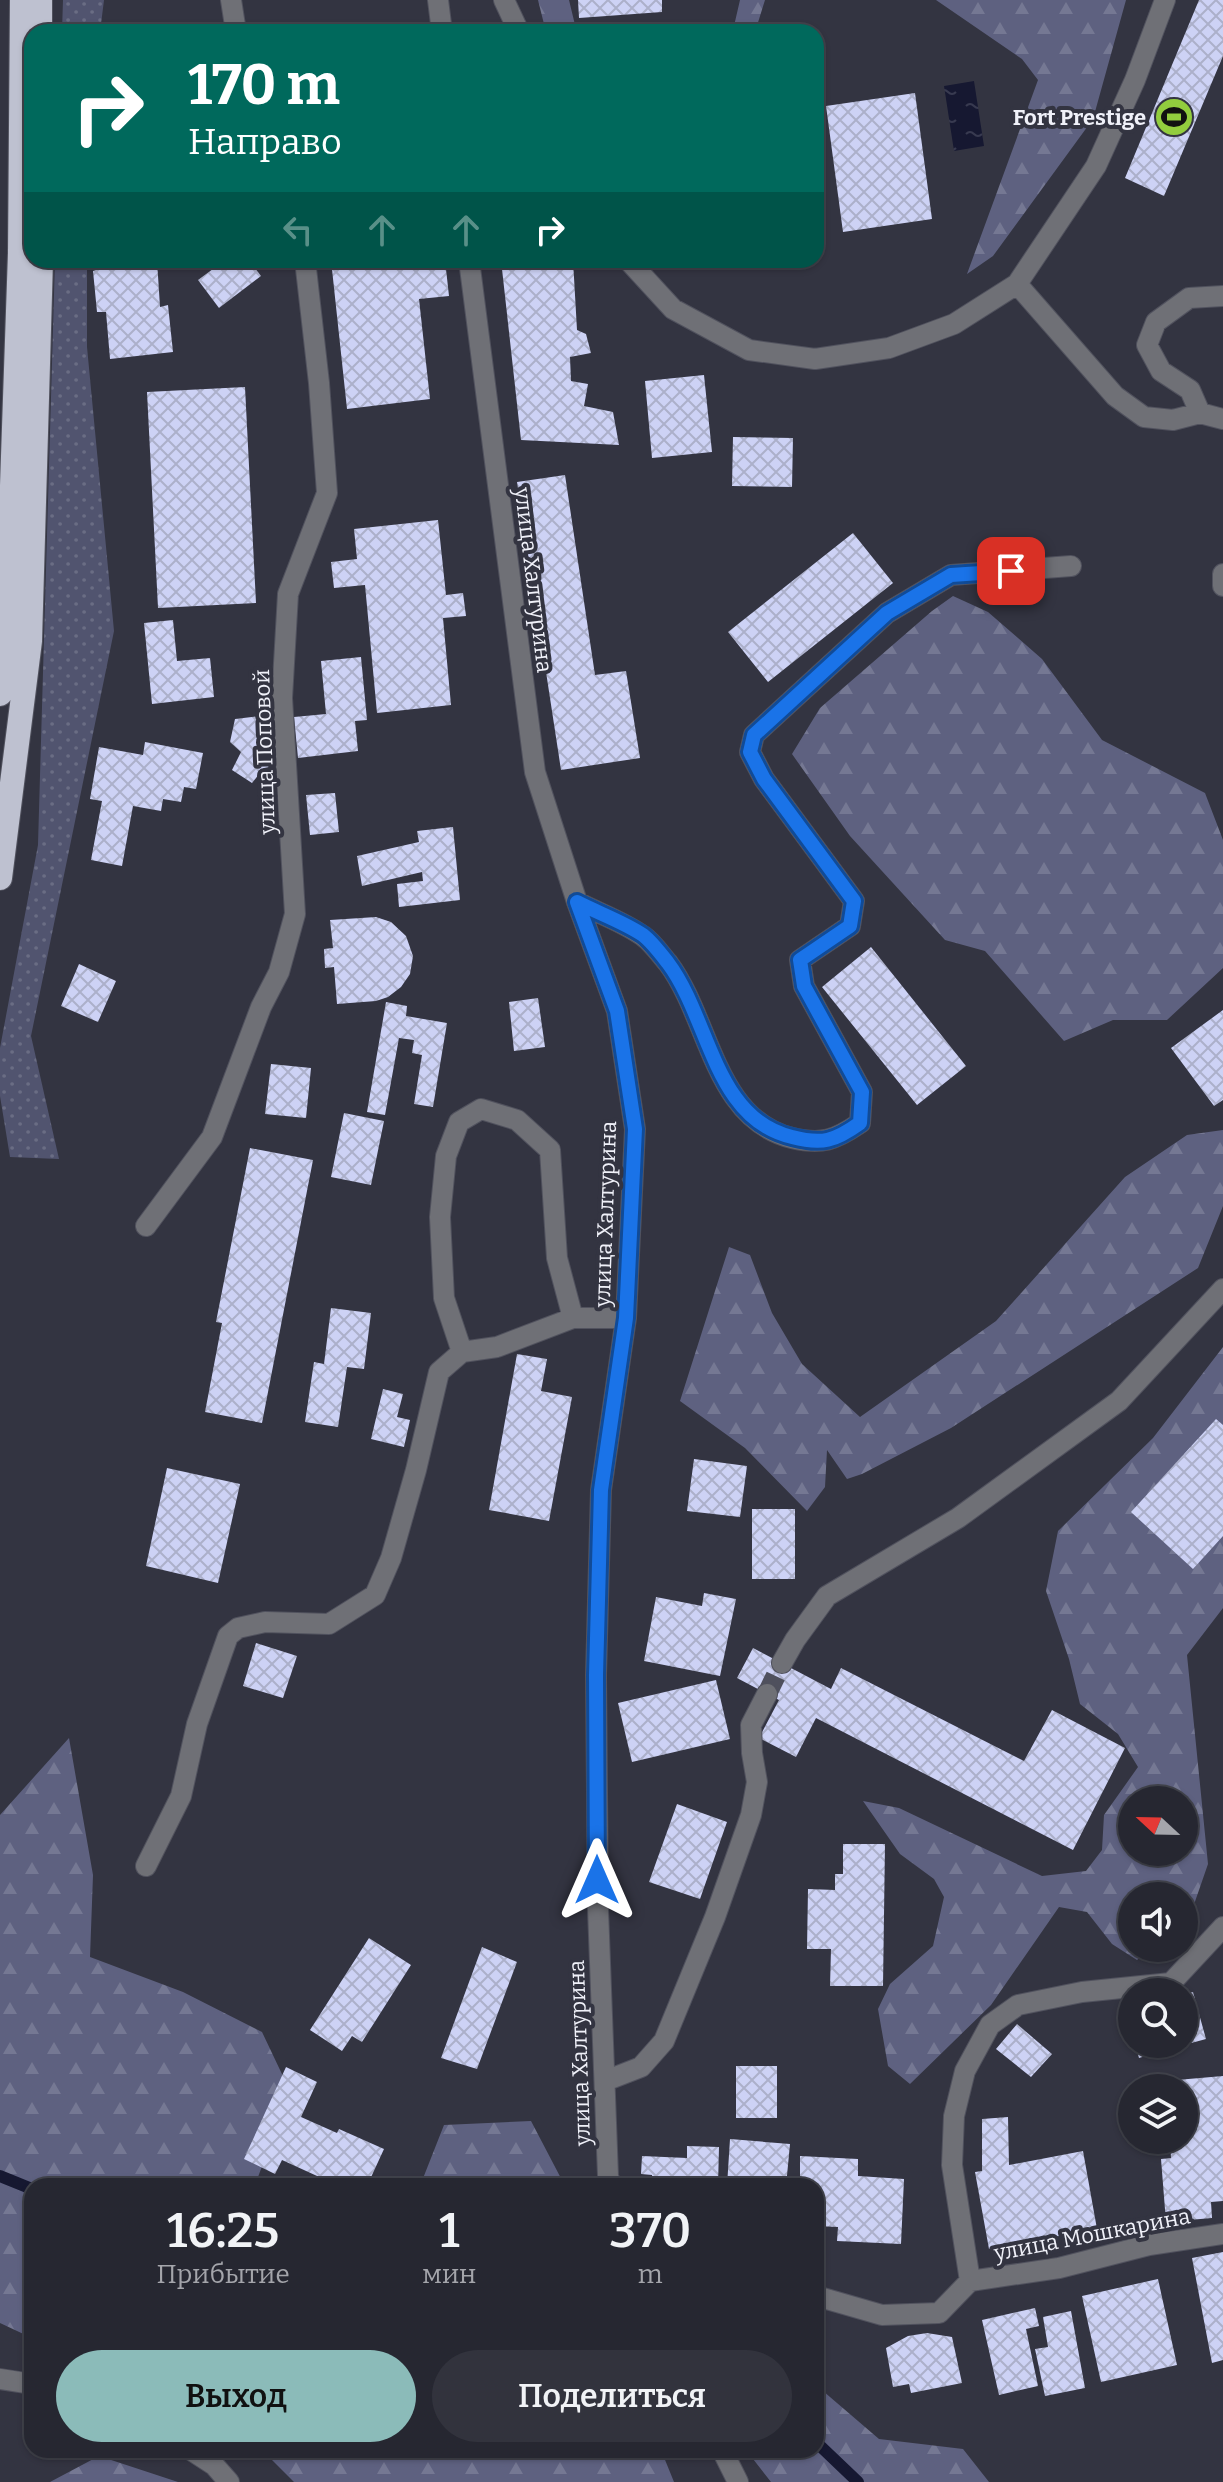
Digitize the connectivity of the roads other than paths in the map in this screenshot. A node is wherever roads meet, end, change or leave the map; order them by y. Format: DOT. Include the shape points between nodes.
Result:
graph roads {
  1 [pos="22,0"];
  2 [pos="40,0"];
  3 [pos="231,0"];
  4 [pos="438,0"];
  5 [pos="504,0"];
  6 [pos="1165,0"];
  7 [pos="40,24"];
  8 [pos="235,24"];
  9 [pos="441,24"];
  10 [pos="515,24"];
  11 [pos="41,268"];
  12 [pos="306,268"];
  13 [pos="470,268"];
  14 [pos="635,268"];
  15 [pos="1017,284"];
  16 [pos="1223,296"];
  17 [pos="1200,413"];
  18 [pos="1223,419"];
  19 [pos="1071,566"];
  20 [pos="1223,574"];
  21 [pos="1223,586"];
  22 [pos="0,694"];
  23 [pos="0,878"];
  24 [pos="577,902"];
  25 [pos="146,1226"];
  26 [pos="1223,1289"];
  27 [pos="573,1318"];
  28 [pos="626,1318"];
  29 [pos="462,1352"];
  30 [pos="782,1663"];
  31 [pos="767,1694"];
  32 [pos="146,1866"];
  33 [pos="1223,1927"];
  34 [pos="605,2081"];
  35 [pos="609,2178"];
  36 [pos="1223,2234"];
  37 [pos="970,2281"];
  38 [pos="824,2298"];
  39 [pos="0,2379"];
  40 [pos="24,2383"];
  41 [pos="203,2458"];
  42 [pos="726,2458"];
  43 [pos="229,2482"];
  44 [pos="738,2482"];
  1 -- 22 [label="highway" via="20,268 7,631"];
  2 -- 7 [label="highway"];
  3 -- 8 [label="street"];
  4 -- 9 [label="street"];
  5 -- 10 [label="street"];
  6 -- 15 [label="street" via="1096,166"];
  11 -- 23 [label="highway" via="30,641"];
  12 -- 25 [label="street, улица Поповой" via="327,493 288,594 282,698 295,914 279,972 212,1137"];
  13 -- 24 [label="street, улица Халтурина" via="535,772"];
  14 -- 15 [label="street" via="673,309 749,350 815,359 889,348 954,324"];
  15 -- 17 [label="street" via="1115,396 1144,417 1173,420"];
  16 -- 17 [label="street" via="1189,298 1156,322 1147,345 1161,371 1190,390"];
  17 -- 18 [label="street"];
  19 -- 24 [label="street" via="951,575 887,613 754,735 750,752 764,779 854,901 850,926 800,960 804,986 862,1092 860,1123 837,1139 809,1142 780,1135 751,1118 729,1092 670,966 644,936"];
  20 -- 21 [label="street"];
  24 -- 28 [label="street, улица Халтурина" via="617,1011 635,1129"];
  26 -- 30 [label="street" via="1119,1401 958,1518 827,1596"];
  27 -- 28 [label="street"];
  27 -- 29 [label="street" via="497,1347"];
  27 -- 29 [label="street" via="557,1258 550,1150 517,1120 481,1109 459,1122 446,1156 440,1217 444,1298"];
  28 -- 34 [label="street, улица Халтурина" via="601,1490 596,1659"];
  29 -- 32 [label="street" via="439,1372 391,1558 375,1595 329,1624 265,1622 228,1636 197,1724 181,1796"];
  31 -- 34 [label="street" via="751,1725 757,1782 751,1815 670,2027 641,2067"];
  33 -- 37 [label="street" via="1171,1983 1018,2005 990,2025 965,2071 954,2116 952,2165"];
  34 -- 35 [label="street, улица Халтурина"];
  36 -- 37 [label="street, улица Мошкарина"];
  37 -- 38 [label="street" via="939,2313 882,2315"];
  39 -- 40 [label="street"];
  41 -- 43 [label="street"];
  42 -- 44 [label="street"];
}
